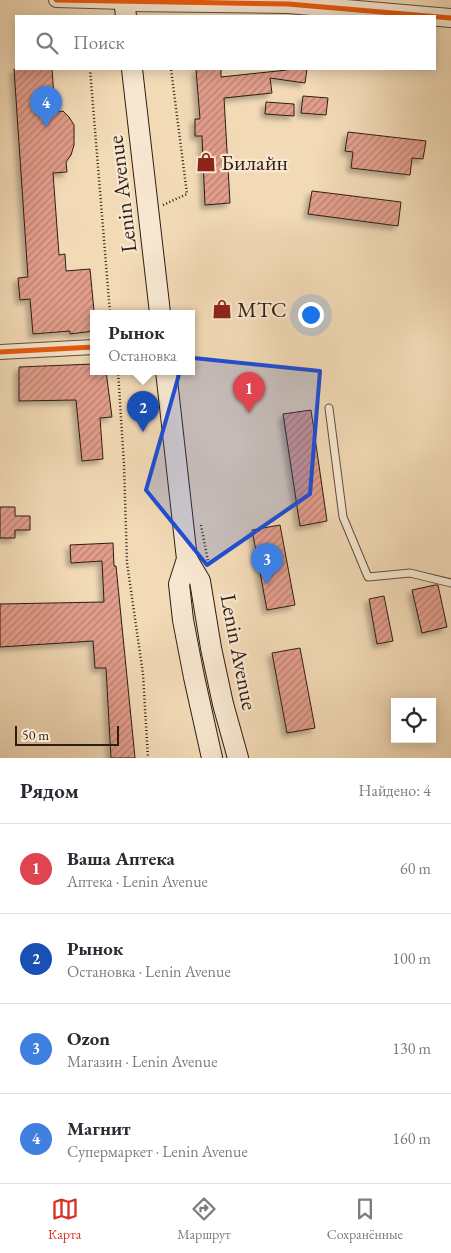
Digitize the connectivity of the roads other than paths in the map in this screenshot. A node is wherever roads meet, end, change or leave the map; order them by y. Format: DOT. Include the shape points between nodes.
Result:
graph roads {
  1 [pos="56,0"];
  2 [pos="125,6"];
  3 [pos="416,15"];
  4 [pos="436,17"];
  5 [pos="451,18"];
  6 [pos="132,70"];
  7 [pos="160,310"];
  8 [pos="90,347"];
  9 [pos="0,352"];
  10 [pos="166,375"];
  11 [pos="329,408"];
  12 [pos="187,559"];
  13 [pos="200,581"];
  14 [pos="451,583"];
  15 [pos="179,584"];
  16 [pos="212,758"];
  17 [pos="238,758"];
  1 -- 2 [label="street"];
  2 -- 3 [label="street" via="288,4"];
  4 -- 5 [label="street"];
  6 -- 7 [label="main road, Lenin Avenue"];
  8 -- 9 [label="street"];
  10 -- 12 [label="main road, Lenin Avenue"];
  11 -- 14 [label="lane" via="343,518 368,578 410,573"];
  12 -- 13 [label="main road, Lenin Avenue"];
  12 -- 15 [label="main road, Lenin Avenue"];
  13 -- 15 [label="lane" via="187,578"];
  13 -- 17 [label="main road, Lenin Avenue" via="223,704"];
  15 -- 16 [label="main road, Lenin Avenue" via="184,629"];
}
